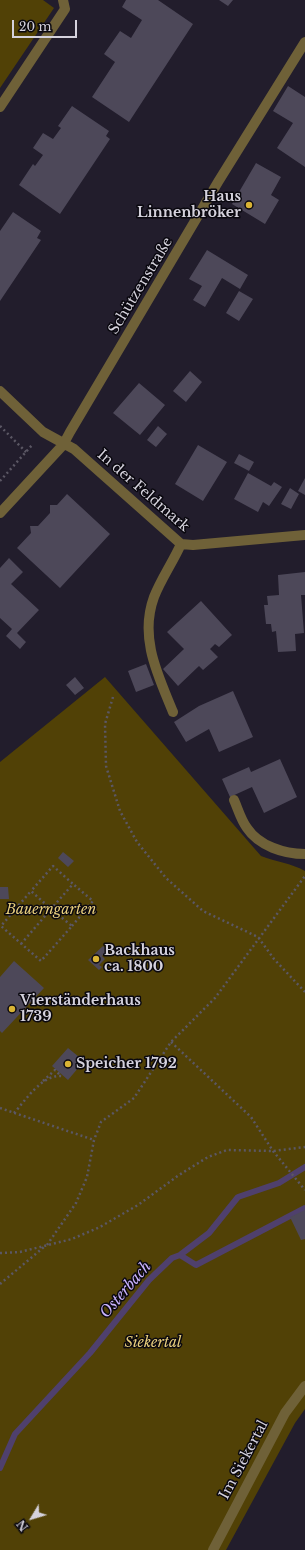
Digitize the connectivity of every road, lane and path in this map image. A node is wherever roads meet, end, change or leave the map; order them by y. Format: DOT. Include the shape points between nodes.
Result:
graph roads {
  1 [pos="63,0"];
  2 [pos="305,42"];
  3 [pos="0,106"];
  4 [pos="0,392"];
  5 [pos="0,426"];
  6 [pos="43,432"];
  7 [pos="62,444"];
  8 [pos="26,452"];
  9 [pos="0,481"];
  10 [pos="0,512"];
  11 [pos="305,535"];
  12 [pos="181,544"];
  13 [pos="113,697"];
  14 [pos="173,712"];
  15 [pos="234,800"];
  16 [pos="302,854"];
  17 [pos="305,876"];
  18 [pos="73,884"];
  19 [pos="31,891"];
  20 [pos="51,908"];
  21 [pos="72,926"];
  22 [pos="258,937"];
  23 [pos="21,944"];
  24 [pos="305,992"];
  25 [pos="171,1042"];
  26 [pos="41,1083"];
  27 [pos="0,1108"];
  28 [pos="14,1113"];
  29 [pos="94,1140"];
  30 [pos="305,1147"];
  31 [pos="273,1151"];
  32 [pos="305,1190"];
  33 [pos="46,1245"];
  34 [pos="0,1253"];
  35 [pos="0,1284"];
  36 [pos="305,1386"];
  37 [pos="213,1550"];
  1 -- 3 [label="street" via="64,9"];
  2 -- 7 [label="street, Schützenstraße" via="218,182"];
  4 -- 6 [label="street, In der Feldmark"];
  5 -- 8 [label="path"];
  6 -- 7 [label="street, In der Feldmark"];
  6 -- 8 [label="path"];
  7 -- 10 [label="street, Schützenstraße"];
  7 -- 12 [label="street, In der Feldmark" via="74,449"];
  8 -- 9 [label="path"];
  11 -- 12 [label="street, In der Feldmark"];
  12 -- 14 [label="street" via="154,597 148,636 157,674"];
  13 -- 22 [label="path" via="104,724 106,766 120,811 137,842 166,878 203,911"];
  15 -- 16 [label="street" via="247,828 257,839 271,848"];
  17 -- 22 [label="path"];
  18 -- 19 [label="path" via="53,866"];
  18 -- 20 [label="path"];
  18 -- 21 [label="path" via="93,901"];
  19 -- 20 [label="path"];
  19 -- 23 [label="path" via="1,926"];
  20 -- 21 [label="path"];
  20 -- 23 [label="path"];
  21 -- 23 [label="path" via="41,961"];
  22 -- 24 [label="path" via="274,959"];
  22 -- 25 [label="path" via="215,998"];
  25 -- 29 [label="path" via="134,1098 101,1122"];
  25 -- 31 [label="path" via="251,1117"];
  26 -- 26 [label="path" via="58,1076 62,1076 55,1070"];
  26 -- 28 [label="path"];
  27 -- 28 [label="path"];
  28 -- 29 [label="path"];
  29 -- 33 [label="path" via="88,1177 76,1203"];
  30 -- 31 [label="path"];
  31 -- 32 [label="path"];
  31 -- 33 [label="path" via="227,1150 208,1157 138,1205 100,1227 72,1239"];
  33 -- 34 [label="path" via="20,1252"];
  33 -- 35 [label="path"];
  36 -- 37 [label="street, Im Siekertal" via="285,1413"];
}
